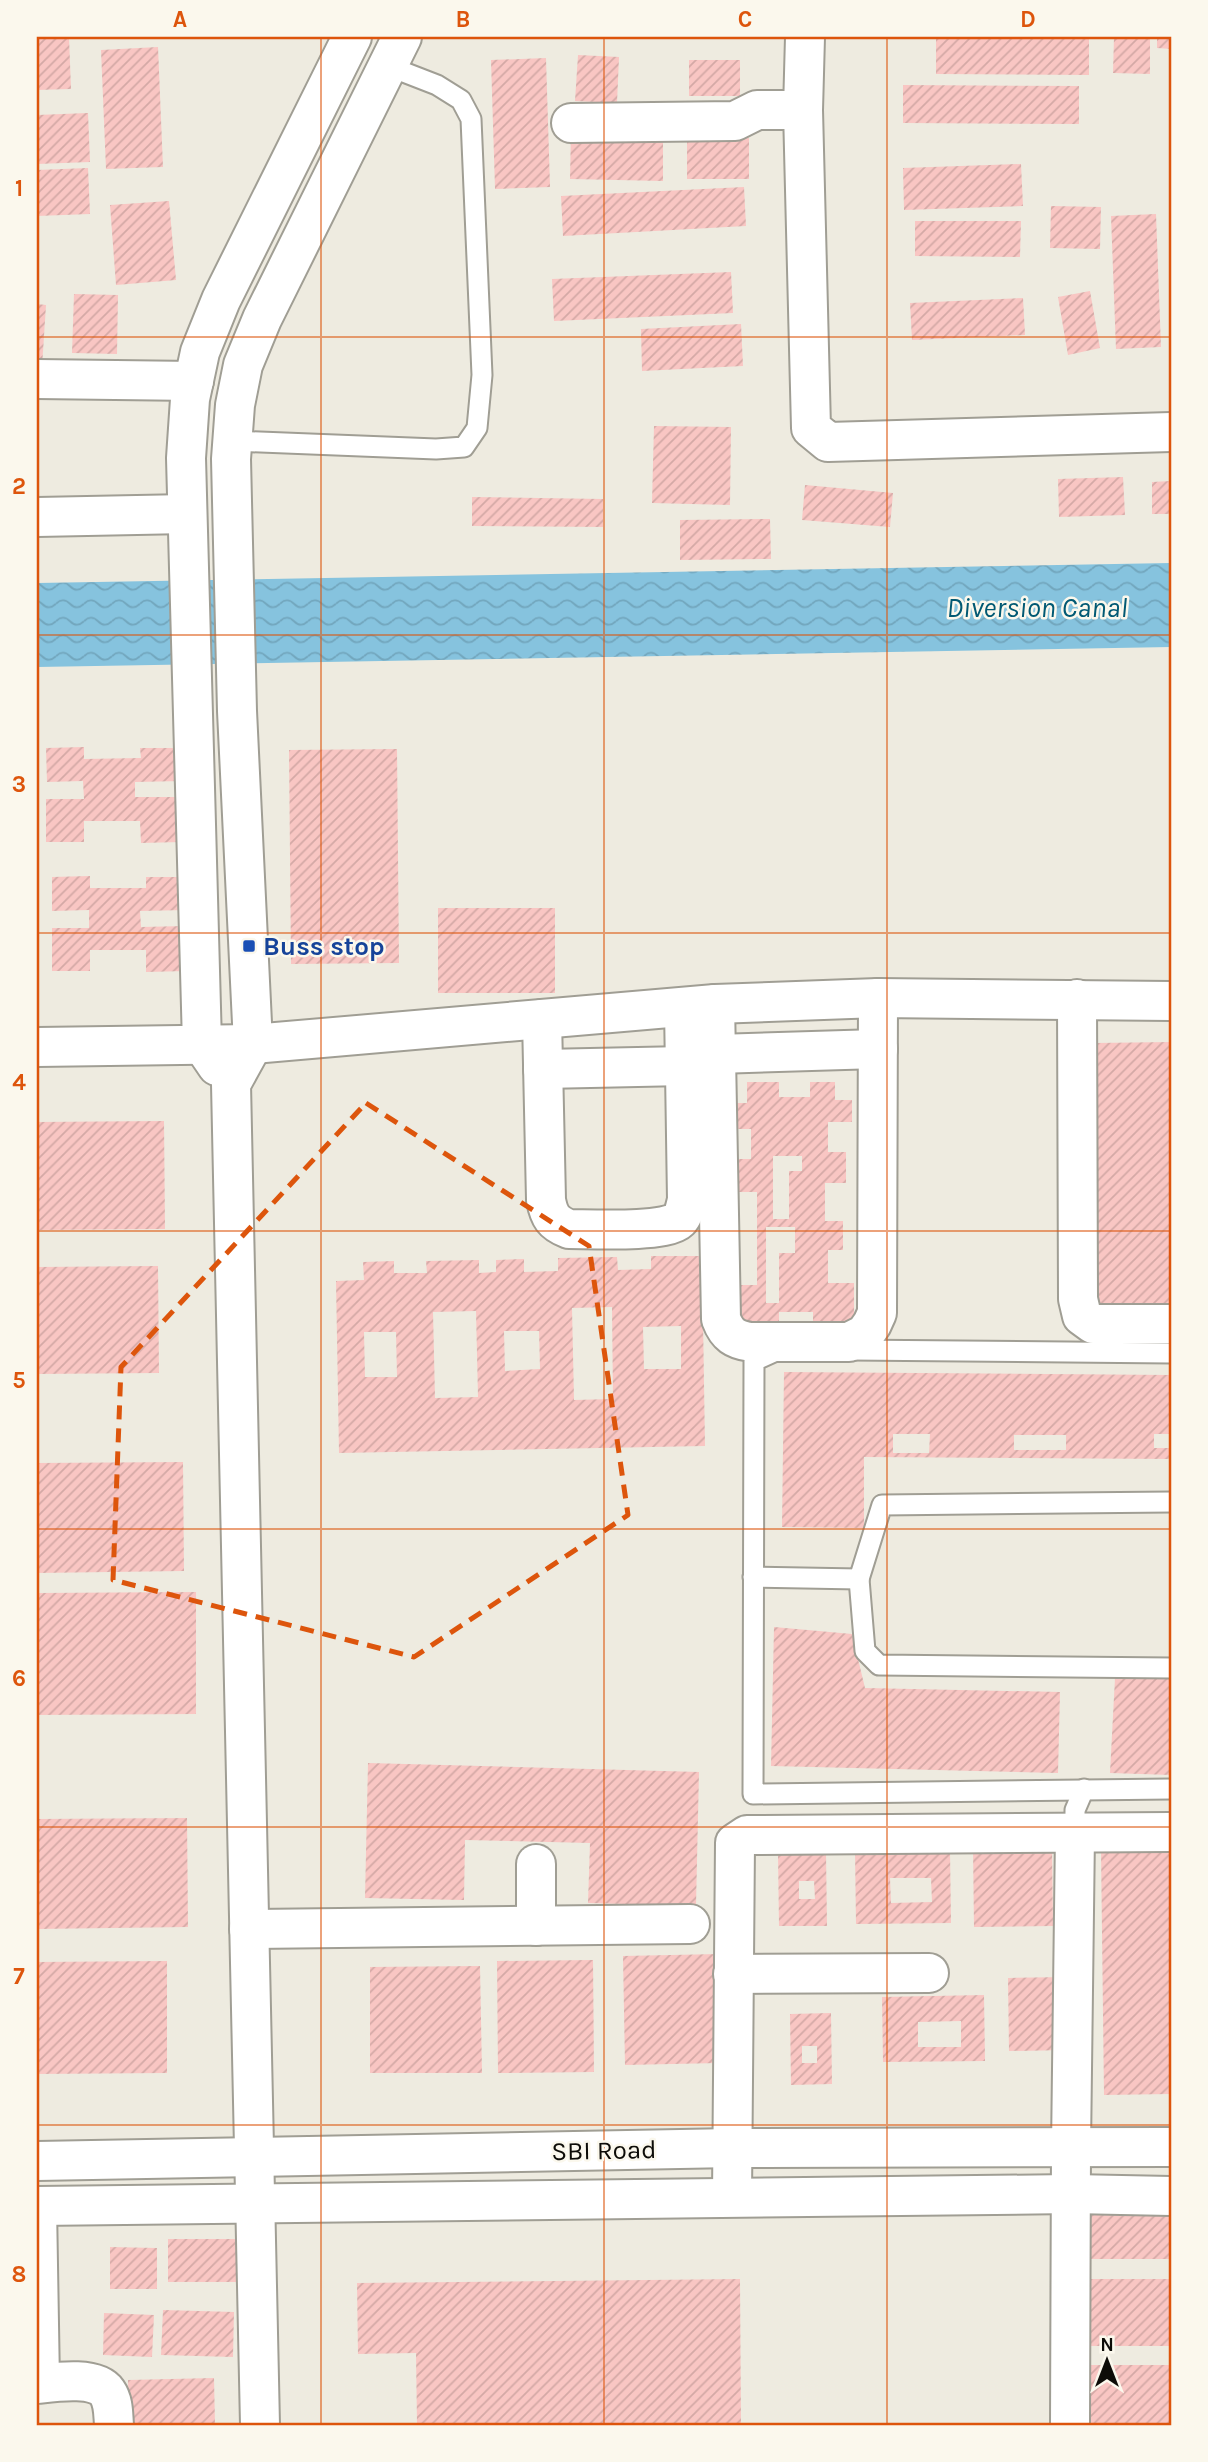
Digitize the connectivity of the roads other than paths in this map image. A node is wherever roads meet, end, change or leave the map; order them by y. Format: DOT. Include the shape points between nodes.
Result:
graph roads {
  1 [pos="352,37"];
  2 [pos="805,37"];
  3 [pos="395,51"];
  4 [pos="803,110"];
  5 [pos="571,123"];
  6 [pos="37,379"];
  7 [pos="194,381"];
  8 [pos="1171,432"];
  9 [pos="187,439"];
  10 [pos="233,441"];
  11 [pos="37,517"];
  12 [pos="188,527"];
  13 [pos="878,998"];
  14 [pos="1077,999"];
  15 [pos="1171,1000"];
  16 [pos="700,1005"];
  17 [pos="542,1019"];
  18 [pos="202,1044"];
  19 [pos="253,1044"];
  20 [pos="37,1047"];
  21 [pos="878,1049"];
  22 [pos="701,1060"];
  23 [pos="543,1069"];
  24 [pos="231,1084"];
  25 [pos="1171,1324"];
  26 [pos="1171,1353"];
  27 [pos="1171,1502"];
  28 [pos="753,1577"];
  29 [pos="859,1579"];
  30 [pos="1171,1668"];
  31 [pos="1171,1788"];
  32 [pos="1084,1789"];
  33 [pos="1171,1832"];
  34 [pos="1075,1833"];
  35 [pos="536,1864"];
  36 [pos="690,1924"];
  37 [pos="536,1926"];
  38 [pos="248,1929"];
  39 [pos="929,1973"];
  40 [pos="733,1974"];
  41 [pos="1171,2147"];
  42 [pos="733,2148"];
  43 [pos="1071,2148"];
  44 [pos="255,2156"];
  45 [pos="37,2161"];
  46 [pos="1072,2194"];
  47 [pos="1171,2196"];
  48 [pos="732,2197"];
  49 [pos="254,2203"];
  50 [pos="37,2206"];
  51 [pos="38,2384"];
  52 [pos="114,2425"];
  53 [pos="260,2425"];
  54 [pos="1070,2425"];
  1 -- 7 [label="street" via="221,300"];
  2 -- 4 [label="street"];
  3 -- 10 [label="street" via="243,365"];
  3 -- 10 [label="lane" via="461,100 471,119 482,375 477,428 464,447 436,449"];
  4 -- 5 [label="street" via="757,110 735,121"];
  4 -- 8 [label="street" via="811,428 828,442"];
  6 -- 7 [label="street"];
  7 -- 9 [label="street"];
  9 -- 10 [label="street"];
  9 -- 12 [label="street"];
  10 -- 19 [label="street" via="237,711"];
  11 -- 12 [label="street"];
  12 -- 18 [label="street"];
  13 -- 14 [label="street"];
  13 -- 16 [label="street"];
  13 -- 21 [label="street"];
  14 -- 15 [label="street"];
  14 -- 25 [label="street" via="1078,1299 1082,1316 1093,1324"];
  16 -- 17 [label="street"];
  16 -- 22 [label="street"];
  17 -- 19 [label="street"];
  17 -- 23 [label="street"];
  18 -- 19 [label="street"];
  18 -- 20 [label="street"];
  18 -- 24 [label="street"];
  19 -- 24 [label="street"];
  21 -- 22 [label="street"];
  21 -- 22 [label="street" via="877,1313 865,1334 849,1342 738,1341 726,1332 721,1319"];
  22 -- 23 [label="street"];
  22 -- 23 [label="street" via="684,1212 677,1222 658,1228 569,1229 549,1215"];
  24 -- 38 [label="street"];
  26 -- 28 [label="lane" via="776,1350 754,1361"];
  27 -- 29 [label="lane" via="882,1505"];
  28 -- 29 [label="lane"];
  28 -- 32 [label="lane" via="753,1794"];
  29 -- 30 [label="lane" via="865,1651 879,1665"];
  31 -- 32 [label="lane"];
  32 -- 34 [label="lane" via="1075,1810"];
  33 -- 34 [label="street"];
  34 -- 40 [label="street" via="747,1835 734,1850"];
  34 -- 43 [label="street"];
  35 -- 37 [label="street"];
  36 -- 37 [label="street"];
  37 -- 38 [label="street"];
  38 -- 44 [label="street"];
  39 -- 40 [label="street"];
  40 -- 42 [label="street"];
  41 -- 43 [label="street, SBI Road"];
  42 -- 43 [label="street, SBI Road"];
  42 -- 44 [label="street, SBI Road"];
  42 -- 48 [label="street"];
  43 -- 46 [label="street"];
  44 -- 45 [label="street, SBI Road"];
  44 -- 49 [label="street"];
  46 -- 47 [label="street, SBI Road"];
  46 -- 48 [label="street, SBI Road"];
  46 -- 54 [label="street"];
  48 -- 49 [label="street, SBI Road"];
  49 -- 50 [label="street, SBI Road"];
  49 -- 53 [label="street"];
  50 -- 51 [label="street"];
  51 -- 52 [label="street" via="94,2382 107,2391"];
}
